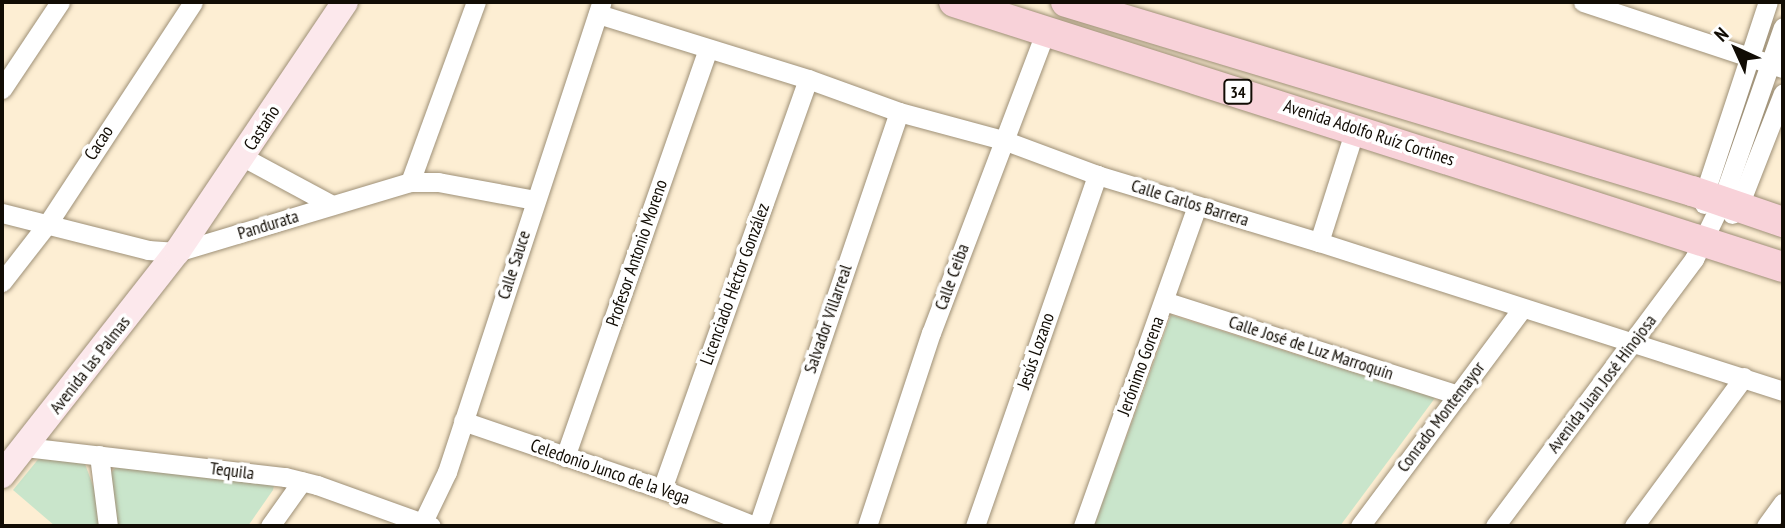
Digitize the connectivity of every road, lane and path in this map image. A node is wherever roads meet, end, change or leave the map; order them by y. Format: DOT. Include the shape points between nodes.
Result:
graph roads {
  1 [pos="60,2"];
  2 [pos="193,2"];
  3 [pos="345,2"];
  4 [pos="476,2"];
  5 [pos="954,2"];
  6 [pos="1072,2"];
  7 [pos="1583,2"];
  8 [pos="1768,2"];
  9 [pos="600,8"];
  10 [pos="1783,27"];
  11 [pos="1046,31"];
  12 [pos="708,49"];
  13 [pos="1751,57"];
  14 [pos="1777,66"];
  15 [pos="808,79"];
  16 [pos="2,89"];
  17 [pos="1783,93"];
  18 [pos="899,112"];
  19 [pos="1354,129"];
  20 [pos="1003,140"];
  21 [pos="243,157"];
  22 [pos="1097,175"];
  23 [pos="410,182"];
  24 [pos="535,200"];
  25 [pos="1722,201"];
  26 [pos="332,205"];
  27 [pos="1197,206"];
  28 [pos="2,213"];
  29 [pos="1783,222"];
  30 [pos="48,223"];
  31 [pos="1704,239"];
  32 [pos="1319,242"];
  33 [pos="177,252"];
  34 [pos="1783,267"];
  35 [pos="2,282"];
  36 [pos="1164,301"];
  37 [pos="1522,309"];
  38 [pos="1633,342"];
  39 [pos="1744,377"];
  40 [pos="1783,391"];
  41 [pos="1458,395"];
  42 [pos="463,421"];
  43 [pos="25,447"];
  44 [pos="99,455"];
  45 [pos="565,457"];
  46 [pos="2,475"];
  47 [pos="302,481"];
  48 [pos="662,489"];
  49 [pos="1783,503"];
  50 [pos="425,525"];
  51 [pos="107,526"];
  52 [pos="270,526"];
  53 [pos="757,526"];
  54 [pos="867,526"];
  55 [pos="975,526"];
  56 [pos="1083,526"];
  57 [pos="1360,526"];
  58 [pos="1495,526"];
  59 [pos="1634,526"];
  60 [pos="1766,526"];
  1 -- 16 [label="street"];
  2 -- 30 [label="street, Cacao"];
  3 -- 21 [label="street, Castaño"];
  4 -- 23 [label="street"];
  5 -- 11 [label="main road, Avenida Adolfo Ruíz Cortines / 34"];
  6 -- 25 [label="main road, Avenida Adolfo Ruíz Cortines / 34"];
  7 -- 13 [label="street"];
  8 -- 13 [label="street, Avenida Juan José Hinojosa"];
  9 -- 12 [label="street, Calle Carlos Barrera"];
  9 -- 24 [label="street, Calle Sauce"];
  10 -- 14 [label="street, Avenida Juan José Hinojosa"];
  11 -- 19 [label="main road, Avenida Adolfo Ruíz Cortines / 34"];
  11 -- 20 [label="street, Calle Ceiba"];
  12 -- 15 [label="street, Calle Carlos Barrera"];
  12 -- 45 [label="street, Profesor Antonio Moreno"];
  13 -- 14 [label="street"];
  13 -- 25 [label="street, Avenida Juan José Hinojosa"];
  14 -- 25 [label="street, Avenida Juan José Hinojosa"];
  15 -- 18 [label="street, Calle Carlos Barrera"];
  15 -- 48 [label="street, Licenciado Héctor González"];
  17 -- 25 [label="street, Avenida Juan José Hinojosa"];
  18 -- 20 [label="street, Calle Carlos Barrera"];
  18 -- 53 [label="street, Salvador Villarreal"];
  19 -- 31 [label="main road, Avenida Adolfo Ruíz Cortines / 34"];
  19 -- 32 [label="street"];
  20 -- 22 [label="street, Calle Carlos Barrera"];
  20 -- 54 [label="street, Calle Ceiba" via="931,333"];
  21 -- 26 [label="street"];
  21 -- 33 [label="street, Castaño"];
  22 -- 27 [label="street, Calle Carlos Barrera"];
  22 -- 55 [label="street, Jesús Lozano"];
  23 -- 24 [label="street, Pandurata" via="438,182"];
  23 -- 26 [label="street, Pandurata"];
  24 -- 42 [label="street, Calle Sauce"];
  25 -- 29 [label="main road, Avenida Adolfo Ruíz Cortines / 34"];
  25 -- 31 [label="street, Avenida Juan José Hinojosa"];
  26 -- 33 [label="street, Pandurata"];
  27 -- 32 [label="street, Calle Carlos Barrera"];
  27 -- 36 [label="street, Jerónimo Gorena"];
  28 -- 30 [label="street, Pandurata"];
  30 -- 33 [label="street, Pandurata" via="148,250"];
  30 -- 35 [label="street, Cacao"];
  31 -- 34 [label="main road, Avenida Adolfo Ruíz Cortines / 34"];
  31 -- 38 [label="street, Avenida Juan José Hinojosa"];
  32 -- 37 [label="street, Calle Carlos Barrera"];
  33 -- 43 [label="street, Avenida las Palmas"];
  36 -- 41 [label="street, Calle José de Luz Marroquín"];
  36 -- 56 [label="street, Jerónimo Gorena"];
  37 -- 38 [label="street, Calle Carlos Barrera"];
  37 -- 41 [label="street, Conrado Montemayor"];
  38 -- 39 [label="street, Calle Carlos Barrera"];
  38 -- 58 [label="street, Avenida Juan José Hinojosa"];
  39 -- 40 [label="street, Calle Carlos Barrera"];
  39 -- 59 [label="street"];
  41 -- 57 [label="street, Conrado Montemayor"];
  42 -- 45 [label="street, Celedonio Junco de la Vega"];
  42 -- 50 [label="street, Calle Sauce"];
  43 -- 44 [label="street, Tequila"];
  43 -- 46 [label="street, Avenida las Palmas"];
  44 -- 47 [label="street, Tequila"];
  44 -- 51 [label="street"];
  45 -- 48 [label="street, Celedonio Junco de la Vega"];
  47 -- 50 [label="street, Tequila"];
  47 -- 52 [label="street"];
  48 -- 53 [label="street, Celedonio Junco de la Vega"];
  49 -- 60 [label="street"];
}
